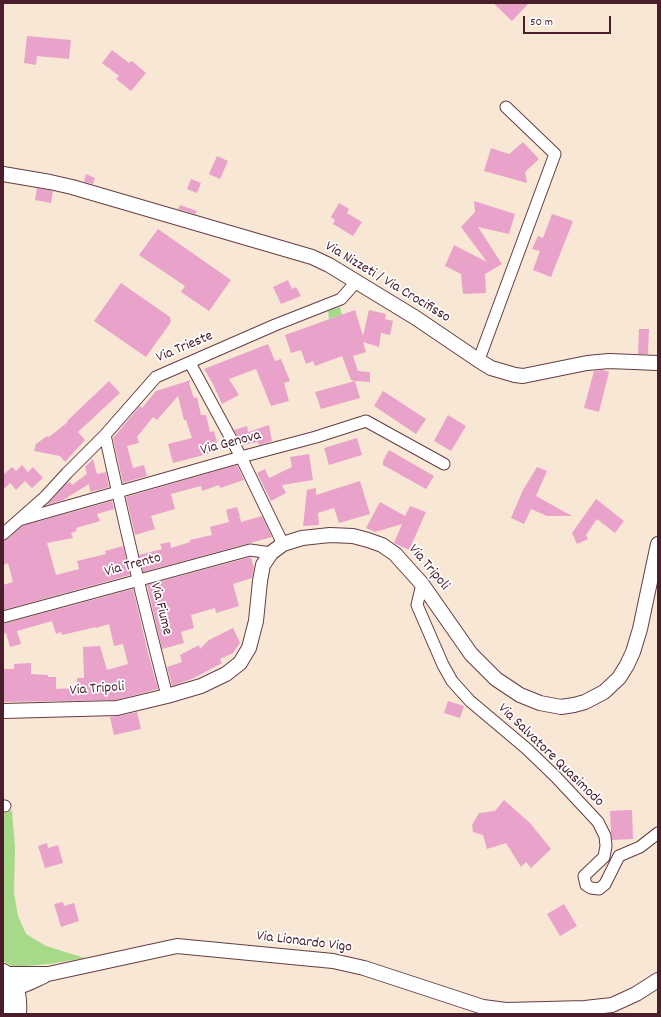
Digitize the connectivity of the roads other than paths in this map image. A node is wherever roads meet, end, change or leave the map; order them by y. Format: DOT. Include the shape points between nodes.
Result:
graph roads {
  1 [pos="506,107"];
  2 [pos="3,174"];
  3 [pos="356,282"];
  4 [pos="478,360"];
  5 [pos="190,363"];
  6 [pos="658,363"];
  7 [pos="105,435"];
  8 [pos="241,457"];
  9 [pos="444,464"];
  10 [pos="117,493"];
  11 [pos="19,520"];
  12 [pos="3,534"];
  13 [pos="283,544"];
  14 [pos="658,544"];
  15 [pos="271,553"];
  16 [pos="138,580"];
  17 [pos="422,584"];
  18 [pos="3,617"];
  19 [pos="167,696"];
  20 [pos="3,711"];
  21 [pos="658,833"];
  22 [pos="658,980"];
  23 [pos="6,983"];
  24 [pos="8,1014"];
  25 [pos="18,1014"];
  1 -- 4 [label="street" via="556,154"];
  2 -- 3 [label="street, Via Nizzeti / Via Crocifisso" via="72,187 312,257"];
  3 -- 4 [label="street, Via Nizzeti / Via Crocifisso"];
  3 -- 5 [label="street, Via Trieste" via="341,299"];
  4 -- 6 [label="street, Via Nizzeti / Via Crocifisso" via="492,368 523,376 588,363"];
  5 -- 7 [label="street, Via Trieste" via="156,377"];
  5 -- 8 [label="street"];
  7 -- 10 [label="street, Via Fiume"];
  7 -- 11 [label="street, Via Trieste"];
  8 -- 9 [label="street, Via Genova" via="366,421"];
  8 -- 10 [label="street, Via Genova"];
  8 -- 13 [label="street"];
  10 -- 11 [label="street, Via Genova"];
  10 -- 16 [label="street, Via Fiume"];
  11 -- 12 [label="street, Via Trieste"];
  13 -- 15 [label="street, Via Tripoli"];
  13 -- 17 [label="street, Via Tripoli" via="330,534 368,540 382,545 395,554"];
  14 -- 17 [label="street, Via Tripoli" via="640,629 627,665 619,678 604,692 574,705 540,703 496,679 471,654"];
  15 -- 16 [label="street, Via Trento" via="250,550"];
  15 -- 19 [label="street, Via Tripoli" via="263,565 256,621 249,648 240,663 226,674 201,686"];
  16 -- 18 [label="street, Via Trento"];
  16 -- 19 [label="street, Via Fiume"];
  17 -- 21 [label="street, Via Salvatore Quasimodo" via="417,605 452,681 470,701 527,749 598,822 605,836 604,857 584,876 586,885 599,889 605,884 619,856 640,848"];
  19 -- 20 [label="street, Via Tripoli" via="117,708"];
  22 -- 23 [label="street, Via Lionardo Vigo" via="612,1005 506,1010 483,1007 364,968 333,961 177,946 48,974 19,987"];
  23 -- 24 [label="main road"];
  23 -- 25 [label="main road" via="18,997"];
}
